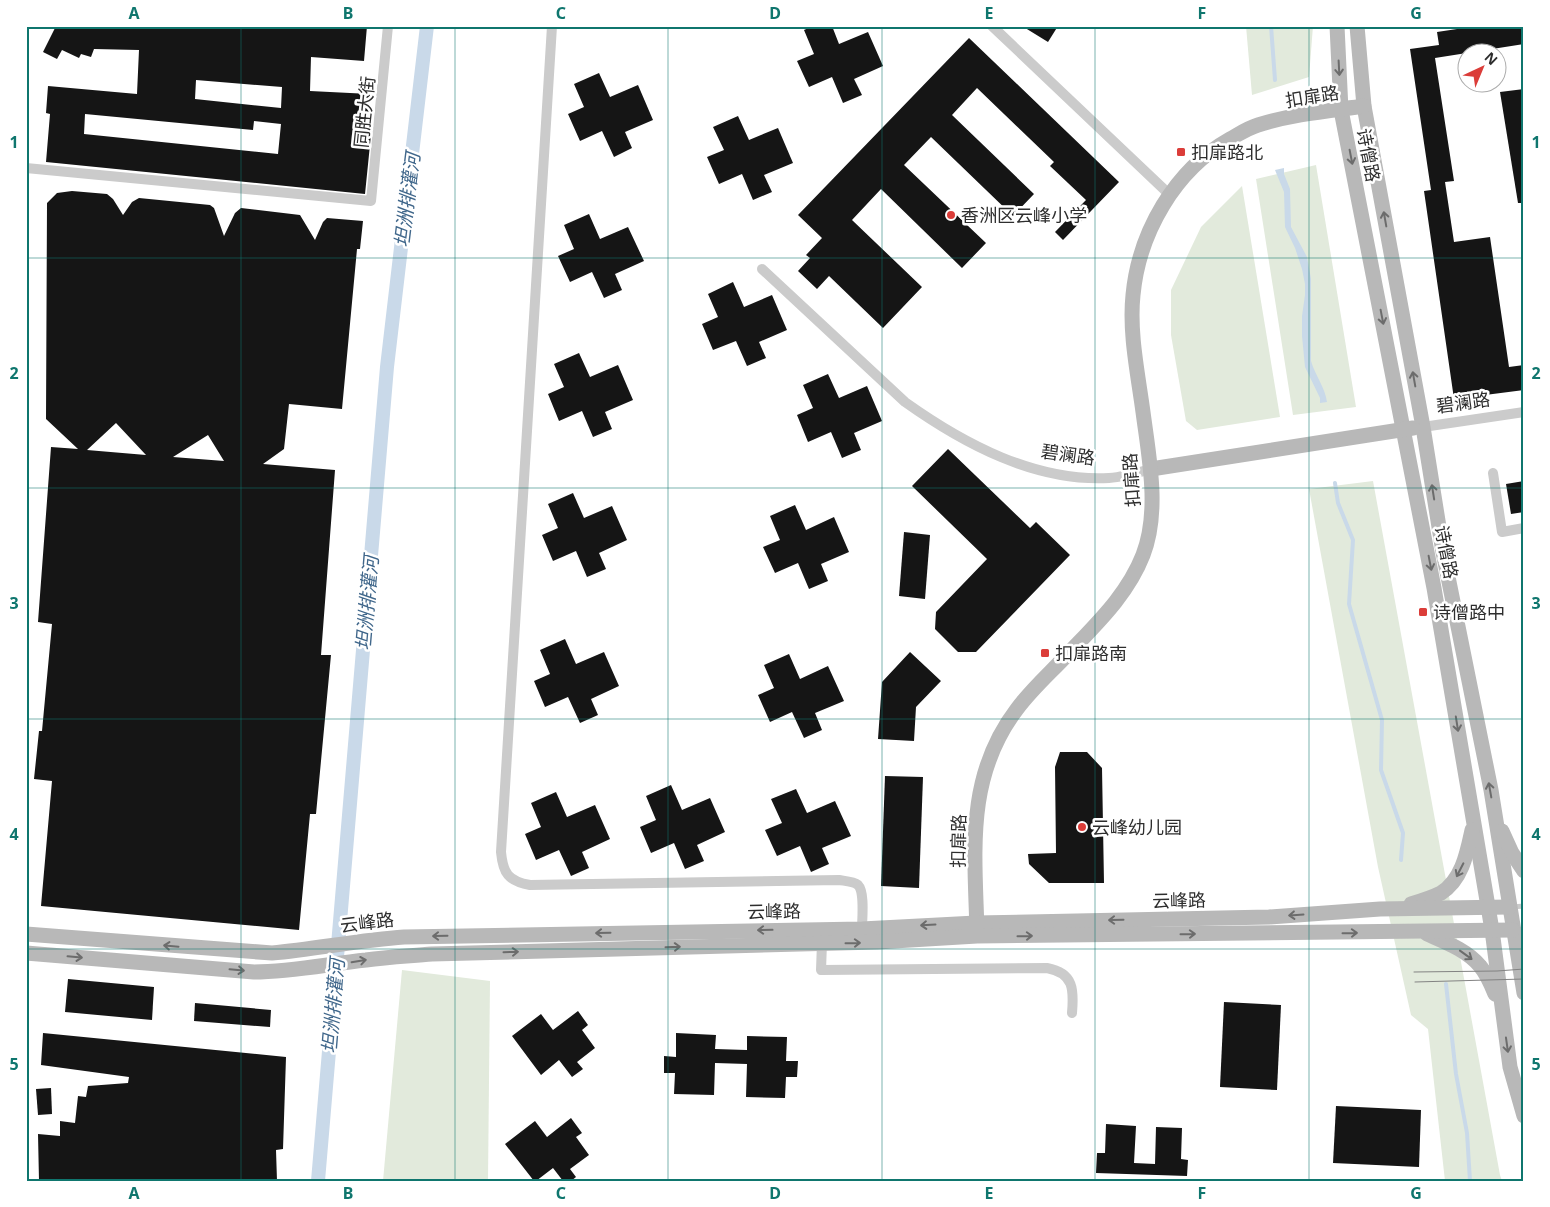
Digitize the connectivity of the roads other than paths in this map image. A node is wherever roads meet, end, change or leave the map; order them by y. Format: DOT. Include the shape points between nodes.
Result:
graph roads {
  1 [pos="388,26"];
  2 [pos="552,26"];
  3 [pos="992,26"];
  4 [pos="1337,26"];
  5 [pos="1357,26"];
  6 [pos="1364,106"];
  7 [pos="1341,110"];
  8 [pos="26,168"];
  9 [pos="1170,195"];
  10 [pos="762,269"];
  11 [pos="1524,412"];
  12 [pos="1423,427"];
  13 [pos="1404,430"];
  14 [pos="1150,469"];
  15 [pos="1493,473"];
  16 [pos="1524,528"];
  17 [pos="1494,814"];
  18 [pos="1474,824"];
  19 [pos="1524,871"];
  20 [pos="1488,907"];
  21 [pos="1516,907"];
  22 [pos="1397,909"];
  23 [pos="862,928"];
  24 [pos="977,929"];
  25 [pos="1492,930"];
  26 [pos="1515,930"];
  27 [pos="1423,932"];
  28 [pos="26,934"];
  29 [pos="822,944"];
  30 [pos="26,953"];
  31 [pos="1524,993"];
  32 [pos="1501,1007"];
  33 [pos="1072,1013"];
  34 [pos="1519,1081"];
  35 [pos="1524,1116"];
  1 -- 8 [label="street, 同胜大街" via="372,201"];
  2 -- 23 [label="street" via="501,852 503,867 513,880 530,885 838,880 860,887"];
  3 -- 9 [label="street"];
  4 -- 7 [label="street, 诗僧路, one-way"];
  5 -- 6 [label="street, 诗僧路"];
  6 -- 7 [label="street, 扣扉路"];
  12 -- 6 [label="street, 诗僧路, one-way"];
  7 -- 9 [label="street, 扣扉路" via="1306,113 1256,126 1208,154 1192,167"];
  7 -- 13 [label="street, 诗僧路, one-way"];
  9 -- 14 [label="street, 扣扉路" via="1143,246 1132,296"];
  10 -- 14 [label="street, 碧澜路" via="900,397 962,438 1015,463 1047,473 1109,478"];
  11 -- 12 [label="street, 碧澜路"];
  12 -- 13 [label="street, 碧澜路"];
  17 -- 12 [label="street, 诗僧路, one-way" via="1443,552"];
  13 -- 14 [label="street, 碧澜路"];
  13 -- 18 [label="street, 诗僧路, one-way"];
  14 -- 24 [label="street, 扣扉路" via="1152,521 1132,580 1106,614 1018,708 990,756 976,814"];
  15 -- 16 [label="street" via="1502,532"];
  17 -- 19 [label="street"];
  17 -- 21 [label="street, 诗僧路"];
  18 -- 20 [label="street, 诗僧路"];
  18 -- 22 [label="street, one-way" via="1462,867 1447,888"];
  20 -- 21 [label="street, 云峰路"];
  20 -- 22 [label="street, 云峰路"];
  20 -- 25 [label="street, 诗僧路"];
  21 -- 26 [label="street, 诗僧路"];
  22 -- 24 [label="street, 云峰路, one-way"];
  24 -- 23 [label="street, 云峰路, one-way"];
  23 -- 28 [label="street, 云峰路, one-way" via="404,937 272,953"];
  24 -- 27 [label="street, 云峰路, one-way"];
  29 -- 24 [label="street, 云峰路, one-way" via="877,942"];
  25 -- 26 [label="street, 云峰路"];
  25 -- 27 [label="street, 云峰路"];
  25 -- 32 [label="street, 诗僧路"];
  26 -- 31 [label="street, 诗僧路"];
  27 -- 32 [label="street, one-way" via="1453,946 1480,966"];
  30 -- 29 [label="street, 云峰路, one-way" via="276,972 432,954"];
  29 -- 33 [label="street" via="821,970 1055,970 1072,986"];
  32 -- 34 [label="street, 诗僧路, one-way" via="1510,1067"];
  34 -- 35 [label="street, 诗僧路"];
}
